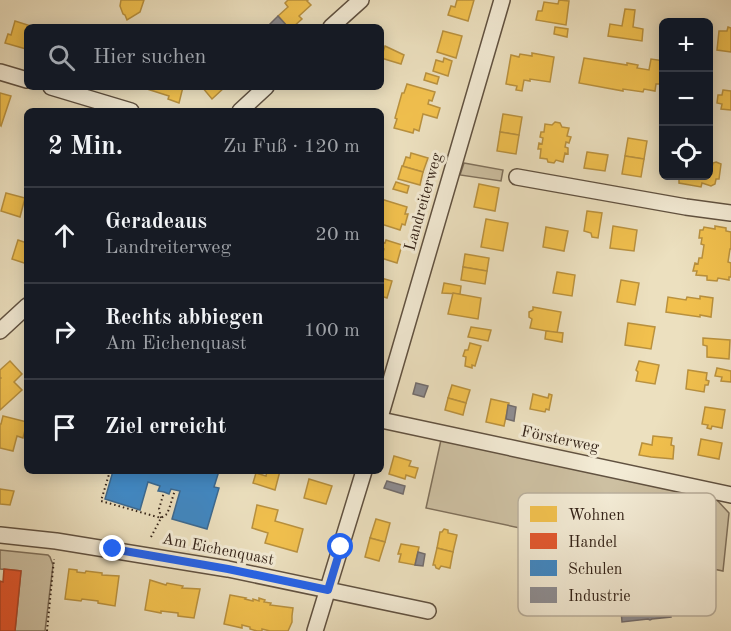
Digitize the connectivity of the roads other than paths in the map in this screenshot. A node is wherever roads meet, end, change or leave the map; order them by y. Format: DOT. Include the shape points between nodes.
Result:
graph roads {
  1 [pos="361,0"];
  2 [pos="502,0"];
  3 [pos="334,24"];
  4 [pos="0,72"];
  5 [pos="24,79"];
  6 [pos="61,90"];
  7 [pos="263,90"];
  8 [pos="121,108"];
  9 [pos="243,108"];
  10 [pos="517,177"];
  11 [pos="731,213"];
  12 [pos="24,309"];
  13 [pos="0,331"];
  14 [pos="384,404"];
  15 [pos="384,421"];
  16 [pos="363,474"];
  17 [pos="731,495"];
  18 [pos="0,535"];
  19 [pos="328,590"];
  20 [pos="428,611"];
  21 [pos="315,631"];
  1 -- 3 [label="street"];
  2 -- 14 [label="street, Landreiterweg"];
  4 -- 5 [label="street"];
  6 -- 8 [label="street"];
  7 -- 9 [label="street"];
  10 -- 11 [label="street"];
  12 -- 13 [label="street"];
  15 -- 17 [label="street, Försterweg"];
  16 -- 19 [label="street"];
  18 -- 19 [label="street, Am Eichenquast" via="149,555"];
  19 -- 20 [label="street, Am Eichenquast"];
  19 -- 21 [label="street"];
}
